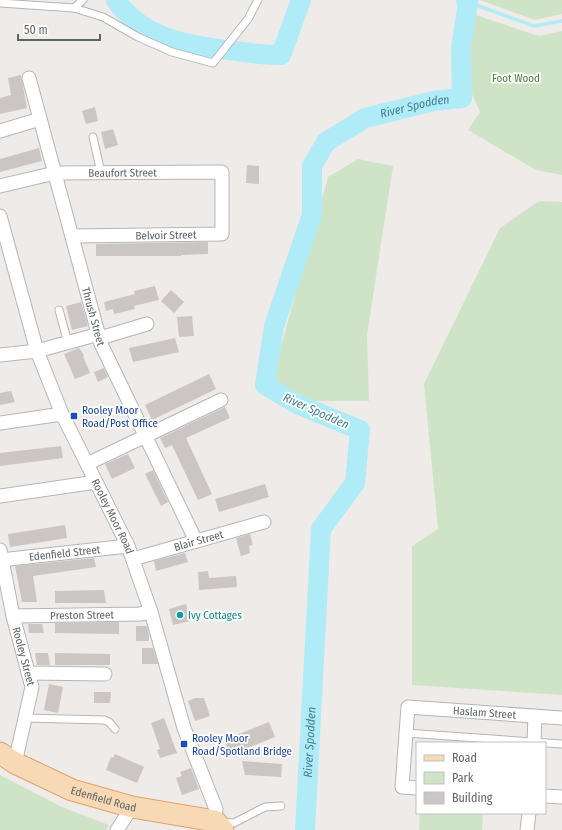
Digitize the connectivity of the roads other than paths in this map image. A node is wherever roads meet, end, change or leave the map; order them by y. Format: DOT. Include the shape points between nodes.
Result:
graph roads {
  1 [pos="83,0"];
  2 [pos="258,0"];
  3 [pos="0,3"];
  4 [pos="74,8"];
  5 [pos="30,78"];
  6 [pos="40,119"];
  7 [pos="0,131"];
  8 [pos="93,137"];
  9 [pos="55,173"];
  10 [pos="101,173"];
  11 [pos="0,186"];
  12 [pos="222,196"];
  13 [pos="0,216"];
  14 [pos="72,236"];
  15 [pos="59,310"];
  16 [pos="147,324"];
  17 [pos="99,336"];
  18 [pos="68,343"];
  19 [pos="37,352"];
  20 [pos="0,355"];
  21 [pos="221,400"];
  22 [pos="62,414"];
  23 [pos="0,423"];
  24 [pos="146,436"];
  25 [pos="87,464"];
  26 [pos="96,482"];
  27 [pos="0,496"];
  28 [pos="264,522"];
  29 [pos="196,541"];
  30 [pos="128,546"];
  31 [pos="1,556"];
  32 [pos="133,560"];
  33 [pos="151,612"];
  34 [pos="13,616"];
  35 [pos="28,673"];
  36 [pos="105,674"];
  37 [pos="536,716"];
  38 [pos="25,718"];
  39 [pos="562,718"];
  40 [pos="115,729"];
  41 [pos="406,732"];
  42 [pos="534,742"];
  43 [pos="546,743"];
  44 [pos="562,744"];
  45 [pos="8,758"];
  46 [pos="416,788"];
  47 [pos="546,796"];
  48 [pos="562,798"];
  49 [pos="281,806"];
  50 [pos="132,807"];
  51 [pos="529,814"];
  52 [pos="219,826"];
  53 [pos="117,830"];
  54 [pos="527,830"];
  1 -- 4 [label="lane"];
  2 -- 4 [label="lane" via="248,19 212,63 172,52 138,37 103,17"];
  3 -- 4 [label="lane"];
  5 -- 6 [label="street, Thrush Street"];
  6 -- 7 [label="street"];
  6 -- 9 [label="street, Thrush Street"];
  8 -- 10 [label="lane"];
  9 -- 10 [label="street, Beaufort Street"];
  9 -- 11 [label="street, Beaufort Street"];
  9 -- 14 [label="street, Thrush Street"];
  10 -- 12 [label="street, Beaufort Street" via="222,172"];
  12 -- 14 [label="street, Belvoir Street" via="222,234"];
  13 -- 19 [label="street, Rooley Moor Road"];
  14 -- 17 [label="street, Thrush Street"];
  15 -- 18 [label="lane"];
  16 -- 17 [label="street"];
  17 -- 18 [label="street"];
  17 -- 24 [label="street, Thrush Street"];
  18 -- 19 [label="street"];
  19 -- 20 [label="street"];
  19 -- 22 [label="street, Rooley Moor Road"];
  21 -- 24 [label="street"];
  22 -- 23 [label="street"];
  22 -- 25 [label="street, Rooley Moor Road"];
  24 -- 25 [label="street"];
  24 -- 29 [label="street, Thrush Street"];
  25 -- 26 [label="street, Rooley Moor Road"];
  26 -- 27 [label="street"];
  26 -- 30 [label="street, Rooley Moor Road"];
  28 -- 29 [label="street, Blair Street"];
  29 -- 32 [label="street, Blair Street"];
  30 -- 31 [label="street, Edenfield Street"];
  30 -- 32 [label="street, Rooley Moor Road"];
  31 -- 34 [label="street, Rooley Street"];
  32 -- 33 [label="street, Rooley Moor Road"];
  33 -- 34 [label="street, Preston Street"];
  33 -- 52 [label="street, Rooley Moor Road" via="184,728 216,809"];
  34 -- 35 [label="street, Rooley Street"];
  35 -- 36 [label="street"];
  35 -- 38 [label="street, Rooley Street" via="32,687"];
  37 -- 39 [label="street, Haslam Street"];
  37 -- 41 [label="street, Haslam Street" via="408,707"];
  37 -- 42 [label="street"];
  38 -- 40 [label="lane" via="104,720"];
  38 -- 45 [label="street, Rooley Street"];
  41 -- 42 [label="lane"];
  41 -- 46 [label="street" via="402,787"];
  43 -- 44 [label="lane"];
  45 -- 50 [label="main road, Edenfield Road" via="72,790"];
  47 -- 48 [label="street"];
  49 -- 52 [label="lane" via="265,807 234,823"];
  50 -- 52 [label="main road, Edenfield Road"];
  50 -- 53 [label="street"];
  51 -- 54 [label="street"];
}
